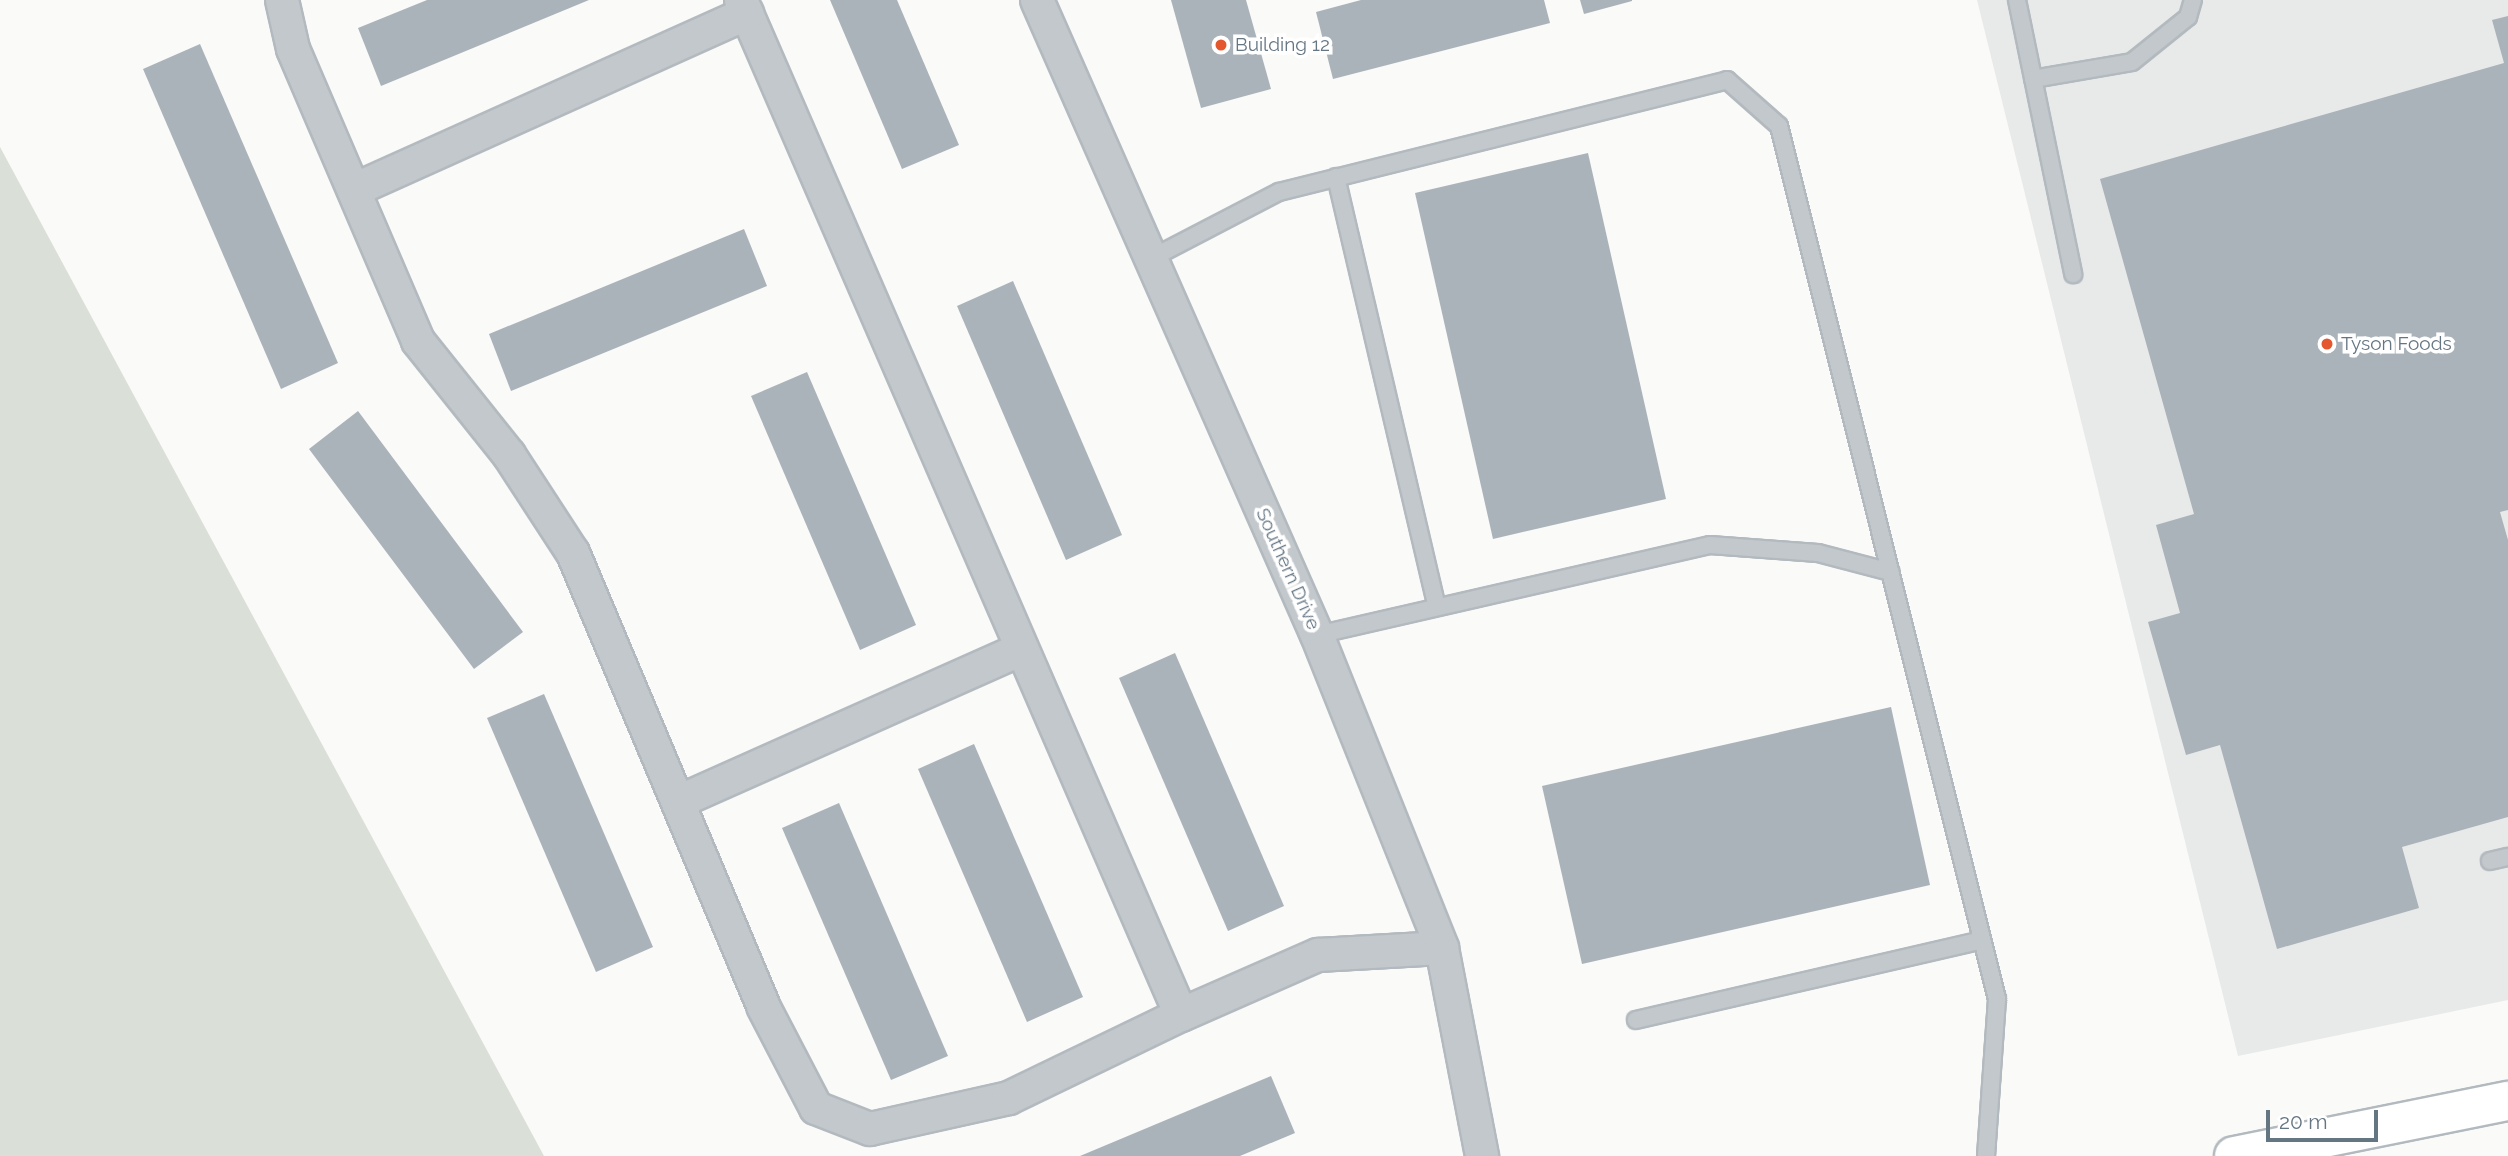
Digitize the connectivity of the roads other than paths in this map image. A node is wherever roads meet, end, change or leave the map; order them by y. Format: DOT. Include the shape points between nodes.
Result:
graph roads {
  1 [pos="282,0"];
  2 [pos="1037,0"];
  3 [pos="2017,0"];
  4 [pos="2193,0"];
  5 [pos="744,7"];
  6 [pos="2034,79"];
  7 [pos="1336,177"];
  8 [pos="354,190"];
  9 [pos="1152,258"];
  10 [pos="2073,274"];
  11 [pos="1891,572"];
  12 [pos="1437,606"];
  13 [pos="1317,635"];
  14 [pos="1022,649"];
  15 [pos="678,802"];
  16 [pos="2508,857"];
  17 [pos="2490,861"];
  18 [pos="1982,940"];
  19 [pos="1442,948"];
  20 [pos="1181,1015"];
  21 [pos="1636,1020"];
  22 [pos="2508,1101"];
  23 [pos="1482,1156"];
  24 [pos="1986,1156"];
  25 [pos="2234,1156"];
  1 -- 8 [label="street" via="293,49"];
  2 -- 9 [label="street, Southern Drive"];
  3 -- 6 [label="lane"];
  4 -- 6 [label="lane" via="2188,17 2132,62"];
  5 -- 8 [label="street"];
  5 -- 14 [label="street"];
  6 -- 10 [label="lane"];
  7 -- 9 [label="lane" via="1279,192"];
  7 -- 11 [label="lane" via="1727,80 1779,126"];
  7 -- 12 [label="lane"];
  8 -- 15 [label="street" via="418,341 509,455 573,553"];
  9 -- 13 [label="street, Southern Drive"];
  11 -- 12 [label="lane" via="1818,553 1710,545"];
  11 -- 18 [label="lane"];
  12 -- 13 [label="lane"];
  13 -- 19 [label="street, Southern Drive"];
  14 -- 15 [label="street"];
  14 -- 20 [label="street"];
  15 -- 20 [label="street" via="763,1006 816,1108 870,1129 1009,1098"];
  16 -- 17 [label="lane"];
  18 -- 21 [label="lane"];
  18 -- 24 [label="lane" via="1997,999"];
  19 -- 20 [label="street" via="1318,955"];
  19 -- 23 [label="street, Southern Drive"];
  22 -- 25 [label="main road"];
}
